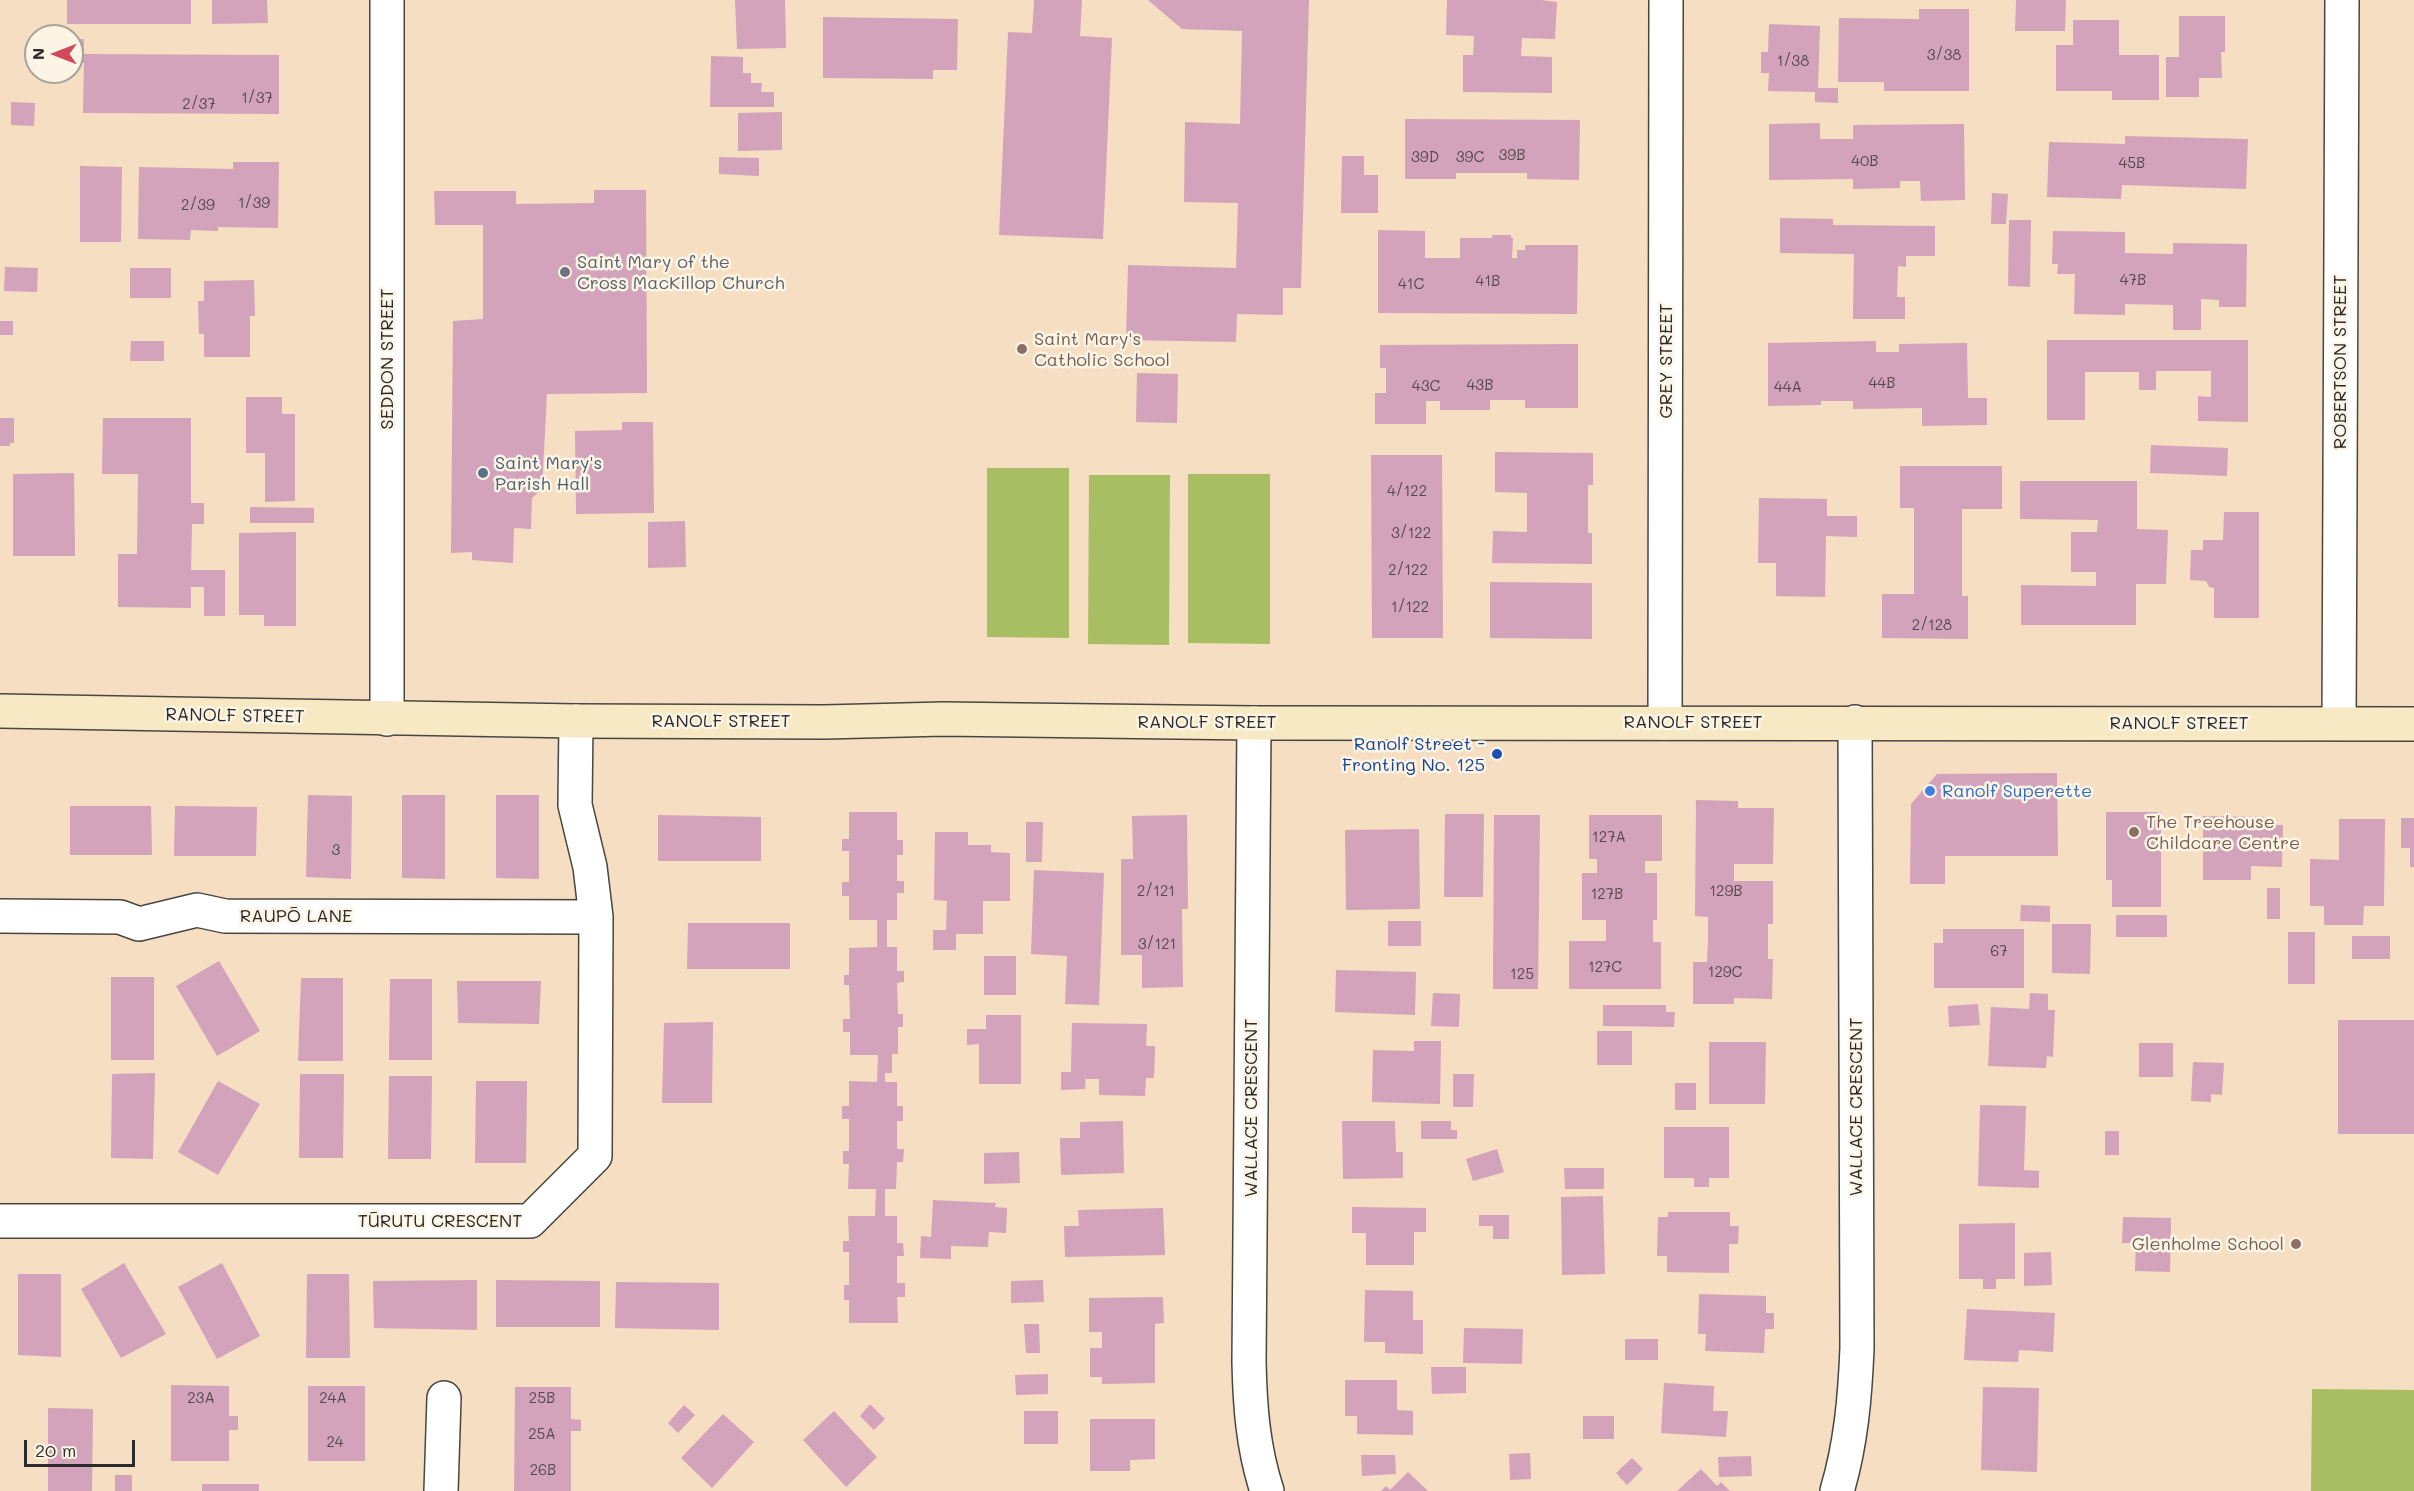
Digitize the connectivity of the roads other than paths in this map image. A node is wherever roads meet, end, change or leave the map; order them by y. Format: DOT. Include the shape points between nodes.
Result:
graph roads {
  1 [pos="387,0"];
  2 [pos="1666,0"];
  3 [pos="2342,0"];
  4 [pos="0,711"];
  5 [pos="387,719"];
  6 [pos="576,721"];
  7 [pos="1855,722"];
  8 [pos="1254,723"];
  9 [pos="1665,723"];
  10 [pos="2338,723"];
  11 [pos="2414,724"];
  12 [pos="0,916"];
  13 [pos="596,917"];
  14 [pos="0,1221"];
  15 [pos="444,1398"];
  16 [pos="433,1490"];
  17 [pos="1267,1491"];
  18 [pos="1838,1491"];
  1 -- 5 [label="street, SEDDON STREET"];
  2 -- 9 [label="street, GREY STREET"];
  3 -- 10 [label="street, ROBERTSON STREET"];
  4 -- 5 [label="street, RANOLF STREET"];
  5 -- 6 [label="street, RANOLF STREET"];
  6 -- 8 [label="street, RANOLF STREET" via="943,719"];
  6 -- 13 [label="street, TŪRUTU CRESCENT" via="575,805 590,867"];
  7 -- 9 [label="street, RANOLF STREET"];
  7 -- 10 [label="street, RANOLF STREET"];
  7 -- 18 [label="street, WALLACE CRESCENT" via="1857,1348 1854,1409"];
  8 -- 9 [label="street, RANOLF STREET"];
  8 -- 17 [label="street, WALLACE CRESCENT" via="1249,1362 1257,1462"];
  10 -- 11 [label="street, RANOLF STREET"];
  12 -- 13 [label="street, RAUPŌ LANE" via="120,917 139,924 197,910 225,916"];
  13 -- 14 [label="street, TŪRUTU CRESCENT" via="595,1155 530,1221"];
  15 -- 16 [label="street"];
}
